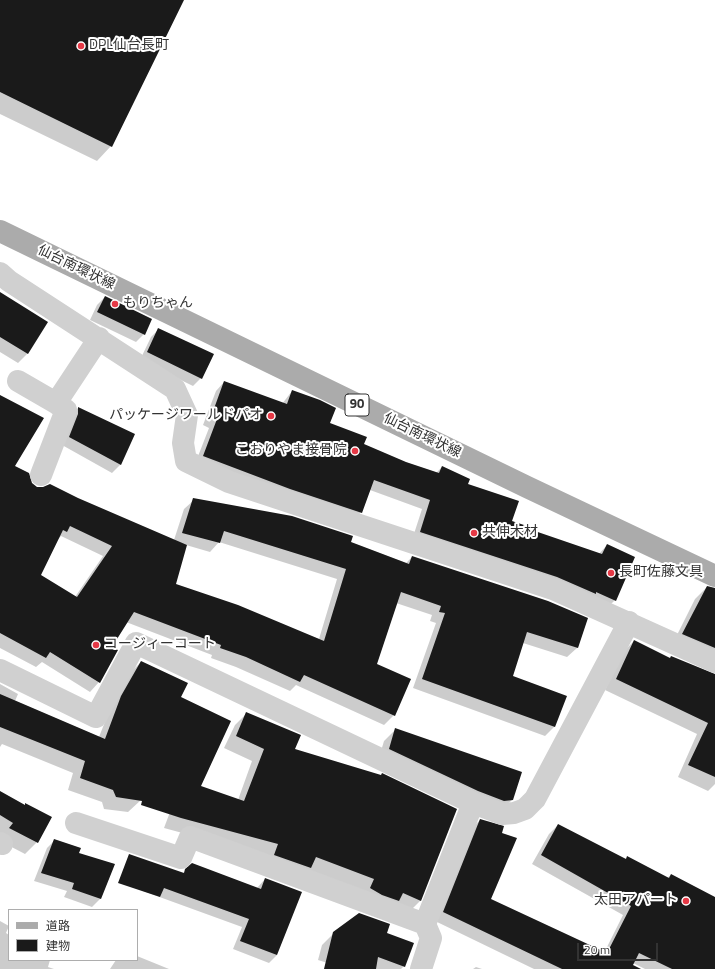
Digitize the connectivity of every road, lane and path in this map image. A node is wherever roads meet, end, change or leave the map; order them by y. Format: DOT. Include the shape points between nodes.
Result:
graph roads {
  1 [pos="0,231"];
  2 [pos="0,273"];
  3 [pos="99,338"];
  4 [pos="18,381"];
  5 [pos="56,403"];
  6 [pos="41,475"];
  7 [pos="715,576"];
  8 [pos="629,622"];
  9 [pos="715,662"];
  10 [pos="0,670"];
  11 [pos="473,803"];
  12 [pos="76,822"];
  13 [pos="424,924"];
  14 [pos="421,969"];
  1 -- 7 [label="main road, 仙台南環状線 / 90"];
  2 -- 3 [label="street"];
  3 -- 5 [label="street"];
  3 -- 8 [label="street" via="175,389 187,415 183,443 186,461 229,482 553,589"];
  4 -- 5 [label="street"];
  5 -- 6 [label="street" via="66,410"];
  8 -- 9 [label="street"];
  8 -- 11 [label="street" via="535,800 525,809 502,814"];
  10 -- 11 [label="street" via="96,717 136,643"];
  11 -- 13 [label="street"];
  12 -- 13 [label="street" via="181,858 190,837"];
  13 -- 14 [label="street" via="431,938"];
}
